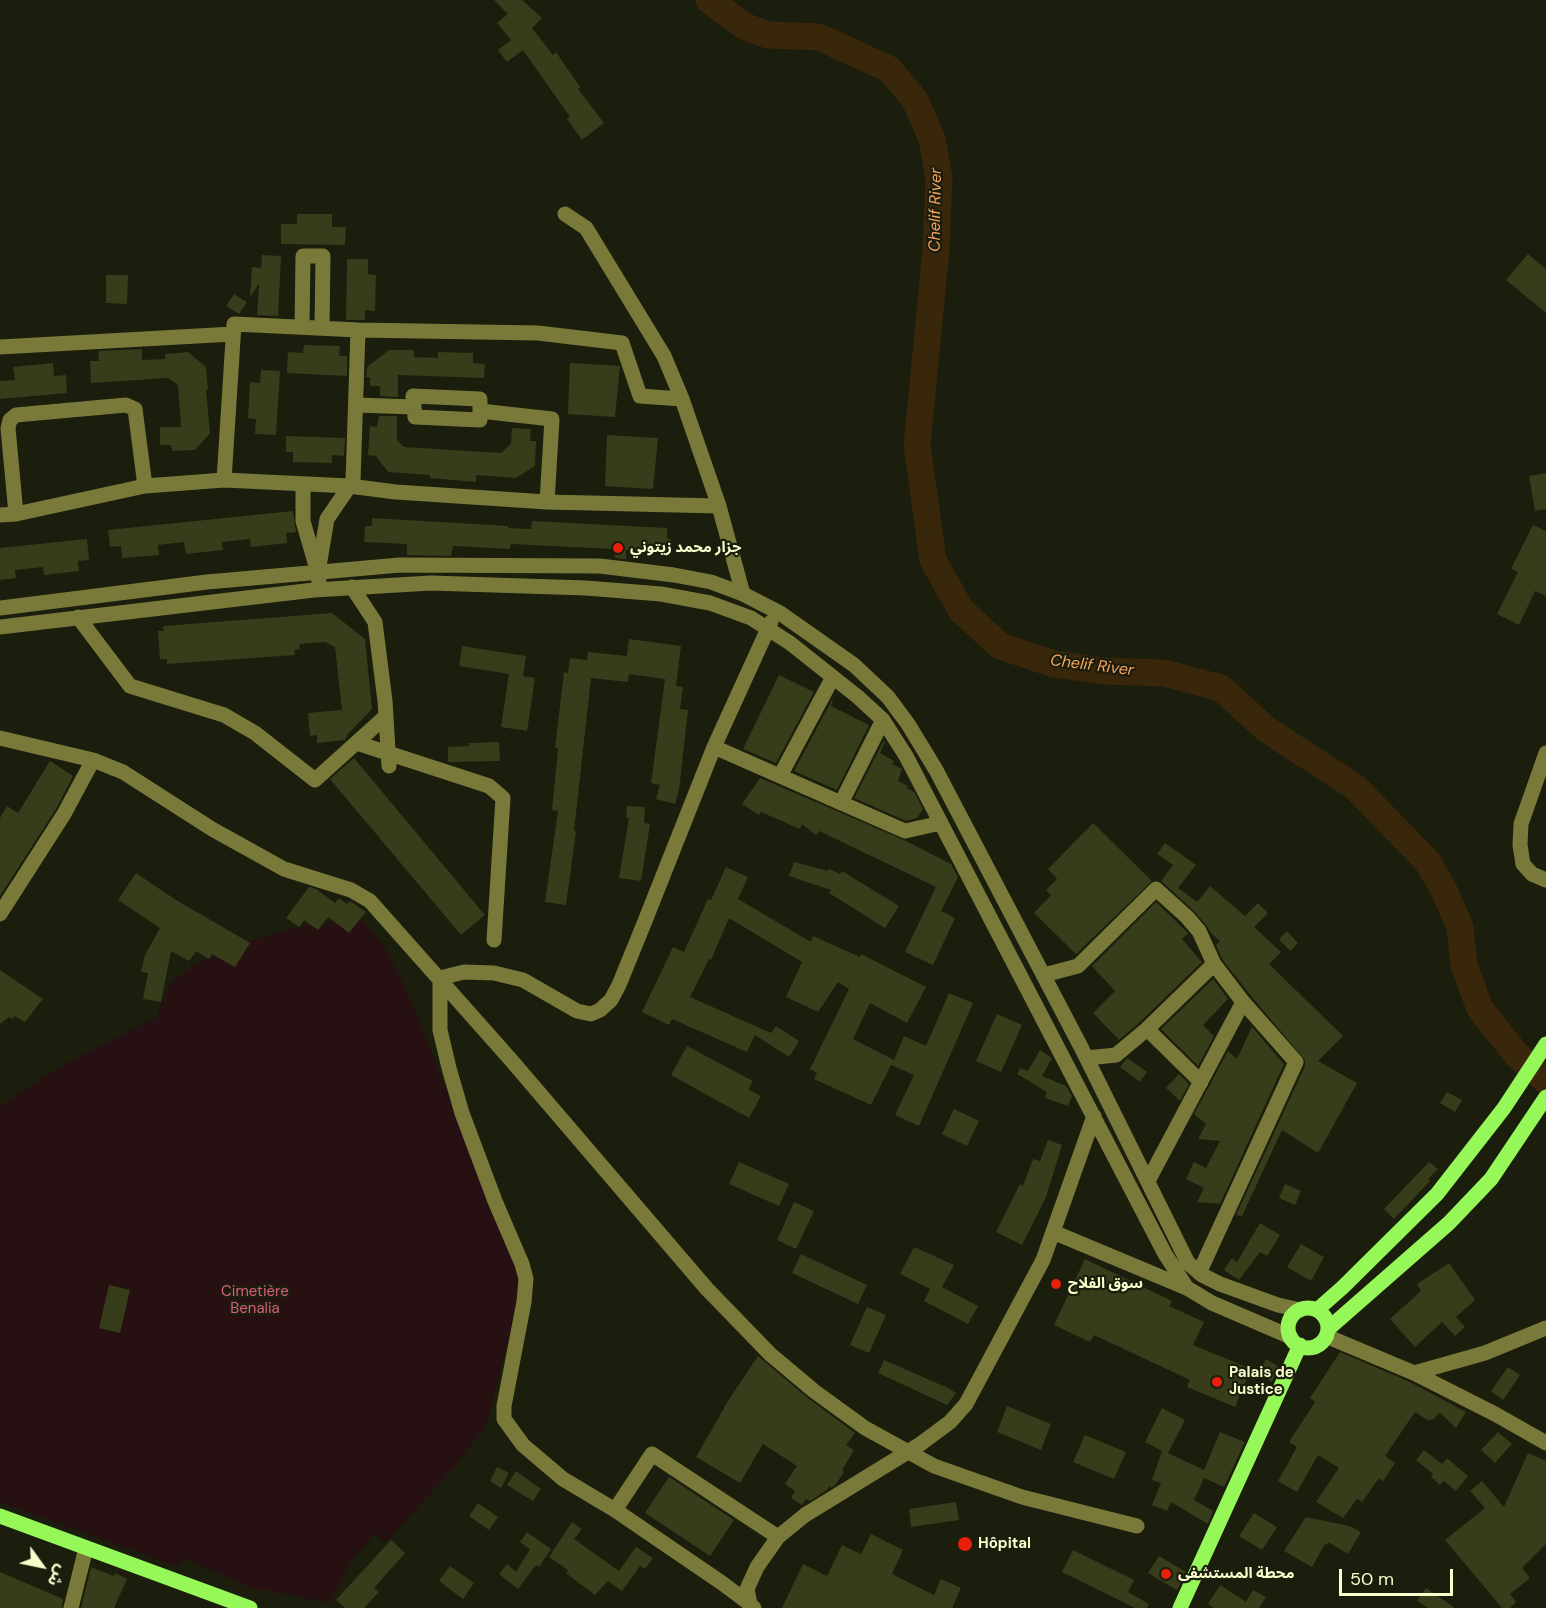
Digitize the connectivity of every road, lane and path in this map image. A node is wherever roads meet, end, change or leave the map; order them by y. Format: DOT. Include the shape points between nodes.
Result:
graph roads {
  1 [pos="565,214"];
  2 [pos="302,327"];
  3 [pos="322,328"];
  4 [pos="358,330"];
  5 [pos="233,334"];
  6 [pos="0,347"];
  7 [pos="682,399"];
  8 [pos="356,405"];
  9 [pos="414,408"];
  10 [pos="480,411"];
  11 [pos="224,480"];
  12 [pos="303,484"];
  13 [pos="145,486"];
  14 [pos="349,486"];
  15 [pos="547,502"];
  16 [pos="719,506"];
  17 [pos="16,514"];
  18 [pos="0,515"];
  19 [pos="318,572"];
  20 [pos="352,587"];
  21 [pos="320,589"];
  22 [pos="743,594"];
  23 [pos="0,608"];
  24 [pos="776,611"];
  25 [pos="78,617"];
  26 [pos="0,627"];
  27 [pos="768,629"];
  28 [pos="833,677"];
  29 [pos="386,716"];
  30 [pos="883,720"];
  31 [pos="2,743"];
  32 [pos="357,743"];
  33 [pos="714,747"];
  34 [pos="1546,753"];
  35 [pos="93,760"];
  36 [pos="388,760"];
  37 [pos="780,776"];
  38 [pos="840,803"];
  39 [pos="941,823"];
  40 [pos="1546,880"];
  41 [pos="0,914"];
  42 [pos="494,940"];
  43 [pos="1214,964"];
  44 [pos="1044,975"];
  45 [pos="440,978"];
  46 [pos="1243,1002"];
  47 [pos="1147,1029"];
  48 [pos="1546,1044"];
  49 [pos="1087,1058"];
  50 [pos="1201,1082"];
  51 [pos="1546,1097"];
  52 [pos="1094,1116"];
  53 [pos="1148,1181"];
  54 [pos="1053,1232"];
  55 [pos="1199,1273"];
  56 [pos="1187,1288"];
  57 [pos="1300,1310"];
  58 [pos="1317,1310"];
  59 [pos="1546,1328"];
  60 [pos="1327,1333"];
  61 [pos="1295,1341"];
  62 [pos="1414,1373"];
  63 [pos="1546,1443"];
  64 [pos="907,1452"];
  65 [pos="615,1510"];
  66 [pos="0,1516"];
  67 [pos="1137,1526"];
  68 [pos="778,1537"];
  69 [pos="86,1548"];
  70 [pos="752,1606"];
  71 [pos="71,1608"];
  72 [pos="250,1608"];
  73 [pos="1179,1608"];
  1 -- 7 [label="street" via="586,228 664,356"];
  2 -- 3 [label="street"];
  2 -- 3 [label="street" via="303,256 323,256"];
  2 -- 5 [label="street" via="234,324"];
  3 -- 4 [label="street"];
  4 -- 7 [label="street" via="538,333 622,343 640,396"];
  4 -- 8 [label="street"];
  5 -- 6 [label="street"];
  5 -- 11 [label="street"];
  7 -- 16 [label="street"];
  8 -- 9 [label="street"];
  8 -- 14 [label="street"];
  9 -- 10 [label="street" via="415,417 480,420"];
  9 -- 10 [label="street" via="413,396 480,399"];
  10 -- 15 [label="street" via="552,419"];
  11 -- 12 [label="street"];
  11 -- 13 [label="street"];
  12 -- 14 [label="street"];
  12 -- 19 [label="street" via="303,521"];
  13 -- 17 [label="street"];
  13 -- 17 [label="street" via="135,409 126,405 16,415 8,428"];
  14 -- 15 [label="street"];
  14 -- 19 [label="street" via="327,519"];
  15 -- 16 [label="street"];
  16 -- 22 [label="street"];
  17 -- 18 [label="street"];
  19 -- 21 [label="street"];
  19 -- 22 [label="street" via="400,565 600,566 711,582"];
  19 -- 23 [label="street"];
  20 -- 21 [label="street"];
  20 -- 27 [label="street" via="431,583 660,594 710,603 751,618"];
  20 -- 29 [label="street" via="375,622"];
  21 -- 25 [label="street"];
  22 -- 24 [label="street"];
  24 -- 27 [label="street"];
  24 -- 44 [label="street" via="854,665 902,715 936,770"];
  25 -- 26 [label="street"];
  25 -- 32 [label="street" via="130,686 224,715 255,733 315,780"];
  27 -- 28 [label="street"];
  27 -- 33 [label="street"];
  28 -- 30 [label="street"];
  28 -- 37 [label="street"];
  29 -- 32 [label="street"];
  29 -- 36 [label="street"];
  30 -- 38 [label="street"];
  30 -- 39 [label="street"];
  31 -- 35 [label="street"];
  32 -- 36 [label="street"];
  33 -- 37 [label="street"];
  33 -- 45 [label="street" via="619,985 600,1010 591,1014 577,1011 523,980 494,973 464,972"];
  34 -- 40 [label="street" via="1521,824 1520,845 1523,864 1532,874"];
  35 -- 41 [label="street" via="64,814"];
  35 -- 45 [label="street" via="123,772 212,830 284,869 351,890 370,901"];
  36 -- 42 [label="street" via="489,786 503,798"];
  37 -- 38 [label="street"];
  38 -- 39 [label="street" via="905,831"];
  39 -- 52 [label="street"];
  43 -- 44 [label="street" via="1200,931 1156,889 1078,966"];
  43 -- 46 [label="street"];
  43 -- 47 [label="street"];
  44 -- 49 [label="street"];
  45 -- 64 [label="street" via="707,1289 770,1354 865,1428"];
  45 -- 65 [label="street" via="440,1030 452,1080 526,1279 504,1419 523,1445 563,1479"];
  46 -- 50 [label="street"];
  46 -- 55 [label="street" via="1296,1062"];
  47 -- 49 [label="street" via="1116,1055"];
  47 -- 50 [label="street"];
  48 -- 58 [label="main road" via="1504,1108 1437,1194"];
  49 -- 53 [label="street"];
  50 -- 53 [label="street"];
  51 -- 60 [label="main road" via="1491,1179 1432,1239"];
  52 -- 54 [label="street"];
  52 -- 56 [label="street" via="1165,1254"];
  53 -- 55 [label="street" via="1188,1263"];
  54 -- 56 [label="street"];
  54 -- 64 [label="street" via="1043,1260 966,1404 950,1422"];
  55 -- 57 [label="street" via="1220,1284"];
  56 -- 61 [label="street"];
  57 -- 58 [label="main road"];
  57 -- 61 [label="main road" via="1289,1323"];
  58 -- 60 [label="main road" via="1325,1316"];
  59 -- 62 [label="street" via="1485,1353"];
  60 -- 61 [label="main road" via="1313,1347"];
  60 -- 62 [label="street"];
  61 -- 73 [label="main road"];
  62 -- 63 [label="street"];
  64 -- 67 [label="street" via="934,1466 1022,1497"];
  64 -- 68 [label="street"];
  65 -- 68 [label="street" via="652,1454"];
  65 -- 70 [label="street"];
  66 -- 69 [label="main road"];
  68 -- 70 [label="street" via="747,1589"];
  69 -- 71 [label="street"];
  69 -- 72 [label="main road"];
}
